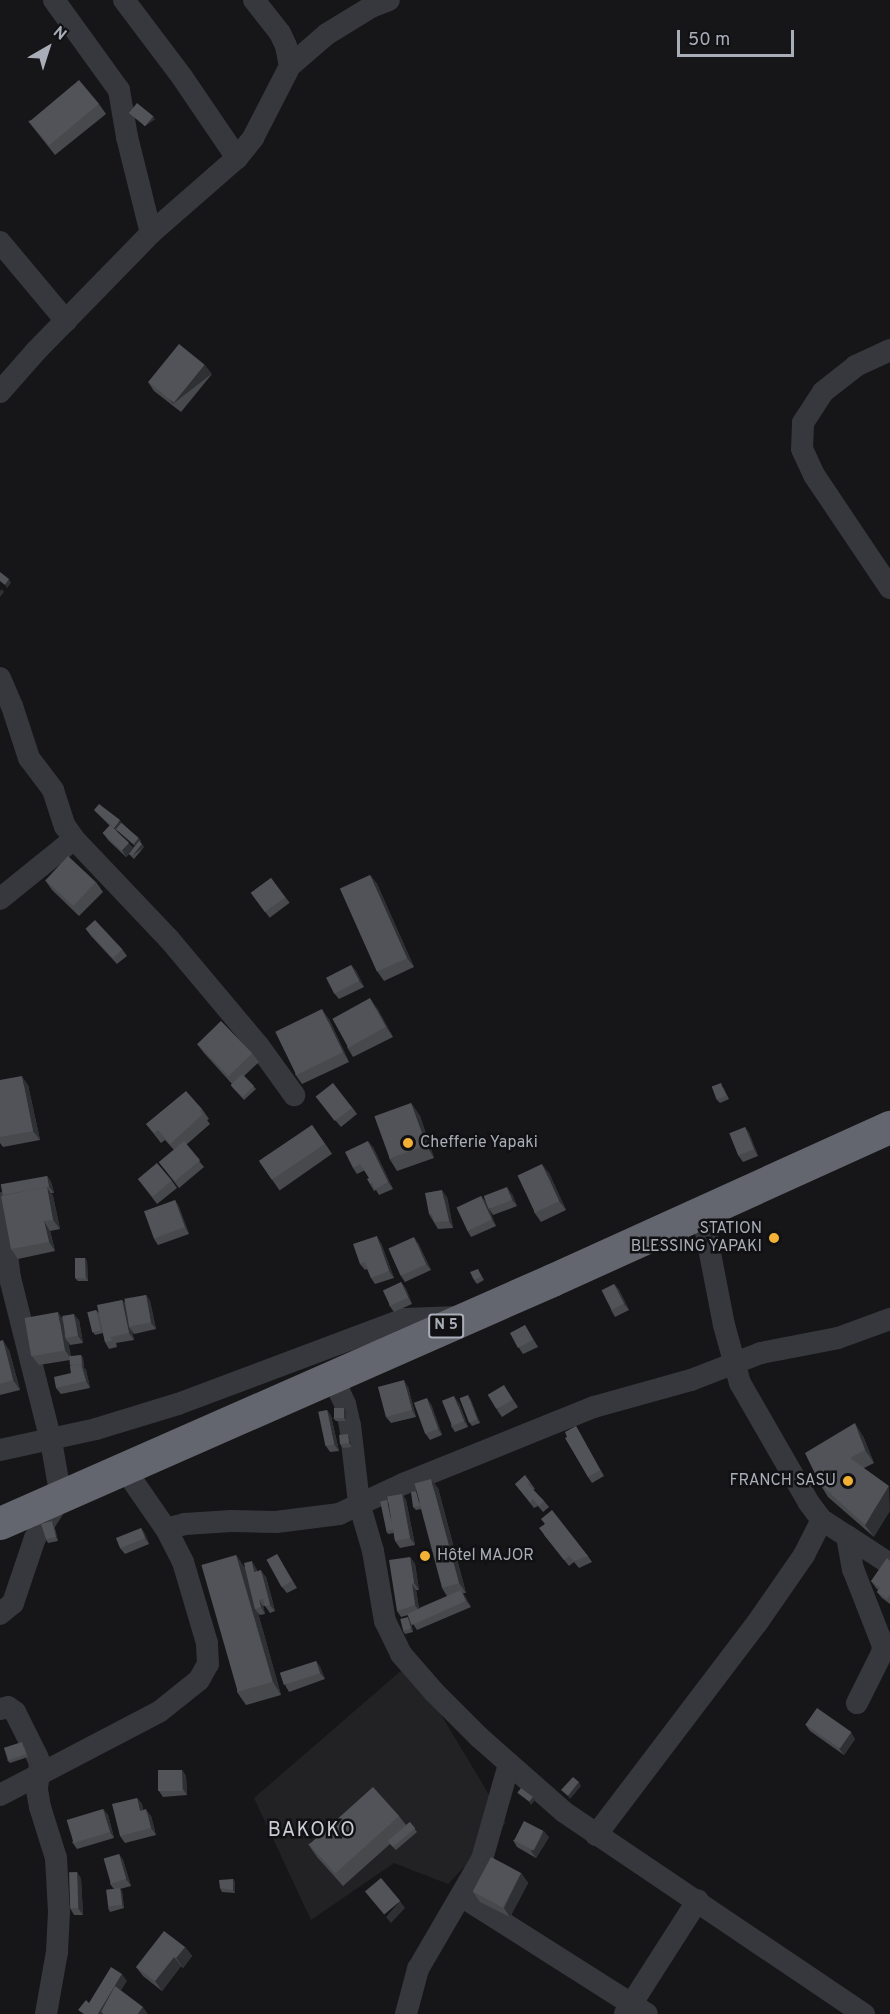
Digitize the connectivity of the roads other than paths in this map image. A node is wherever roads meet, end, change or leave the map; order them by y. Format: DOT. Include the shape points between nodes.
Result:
graph roads {
  1 [pos="54,0"];
  2 [pos="124,0"];
  3 [pos="254,0"];
  4 [pos="389,0"];
  5 [pos="290,66"];
  6 [pos="237,158"];
  7 [pos="151,233"];
  8 [pos="0,242"];
  9 [pos="66,321"];
  10 [pos="890,350"];
  11 [pos="0,392"];
  12 [pos="890,588"];
  13 [pos="0,678"];
  14 [pos="74,839"];
  15 [pos="0,899"];
  16 [pos="280,1032"];
  17 [pos="258,1045"];
  18 [pos="294,1095"];
  19 [pos="890,1127"];
  20 [pos="0,1203"];
  21 [pos="702,1212"];
  22 [pos="467,1317"];
  23 [pos="890,1319"];
  24 [pos="733,1362"];
  25 [pos="332,1376"];
  26 [pos="51,1441"];
  27 [pos="0,1450"];
  28 [pos="123,1467"];
  29 [pos="61,1497"];
  30 [pos="359,1503"];
  31 [pos="822,1520"];
  32 [pos="0,1523"];
  33 [pos="166,1529"];
  34 [pos="847,1536"];
  35 [pos="890,1564"];
  36 [pos="0,1614"];
  37 [pos="857,1703"];
  38 [pos="0,1709"];
  39 [pos="509,1764"];
  40 [pos="39,1774"];
  41 [pos="0,1795"];
  42 [pos="596,1835"];
  43 [pos="461,1896"];
  44 [pos="698,1899"];
  45 [pos="635,2010"];
  46 [pos="46,2014"];
  47 [pos="406,2014"];
  48 [pos="864,2014"];
  1 -- 7 [label="street" via="119,90"];
  2 -- 6 [label="street"];
  3 -- 5 [label="street" via="280,33"];
  4 -- 5 [label="street" via="327,34"];
  5 -- 6 [label="street" via="253,138"];
  6 -- 7 [label="street"];
  7 -- 9 [label="street"];
  8 -- 9 [label="street"];
  9 -- 11 [label="street"];
  10 -- 12 [label="street" via="856,366 823,392 803,423 802,449 814,475"];
  13 -- 14 [label="street" via="29,758 52,790"];
  14 -- 15 [label="street"];
  14 -- 17 [label="street" via="169,939"];
  16 -- 17 [label="street"];
  17 -- 18 [label="street"];
  19 -- 21 [label="highway, N 5"];
  20 -- 26 [label="street" via="10,1278"];
  21 -- 22 [label="highway, N 5"];
  21 -- 24 [label="street"];
  22 -- 25 [label="highway, N 5"];
  22 -- 26 [label="street" via="404,1319 177,1404"];
  23 -- 24 [label="street" via="838,1338"];
  24 -- 30 [label="street" via="691,1380 550,1422"];
  24 -- 31 [label="street" via="740,1383"];
  25 -- 28 [label="highway, N 5"];
  25 -- 30 [label="street" via="350,1425"];
  26 -- 27 [label="street"];
  26 -- 29 [label="street"];
  28 -- 29 [label="highway, N 5"];
  28 -- 33 [label="street"];
  29 -- 32 [label="highway, N 5"];
  29 -- 36 [label="street" via="35,1538 14,1603"];
  30 -- 33 [label="street" via="339,1514 310,1519 185,1524"];
  30 -- 39 [label="street" via="373,1551 385,1621 401,1654 434,1692"];
  31 -- 34 [label="street"];
  31 -- 42 [label="street" via="804,1555 757,1623"];
  33 -- 40 [label="street" via="183,1562 207,1643 208,1664 198,1680 159,1712"];
  34 -- 35 [label="street"];
  34 -- 37 [label="street" via="853,1569 883,1646"];
  38 -- 40 [label="street" via="8,1707 15,1712 37,1756"];
  39 -- 42 [label="street"];
  39 -- 43 [label="street" via="482,1858"];
  40 -- 41 [label="street"];
  40 -- 46 [label="street" via="37,1790 56,1858 59,1889 57,1952"];
  42 -- 44 [label="street"];
  43 -- 45 [label="street"];
  43 -- 47 [label="street" via="418,1969"];
  44 -- 45 [label="street"];
  44 -- 48 [label="street"];
}
